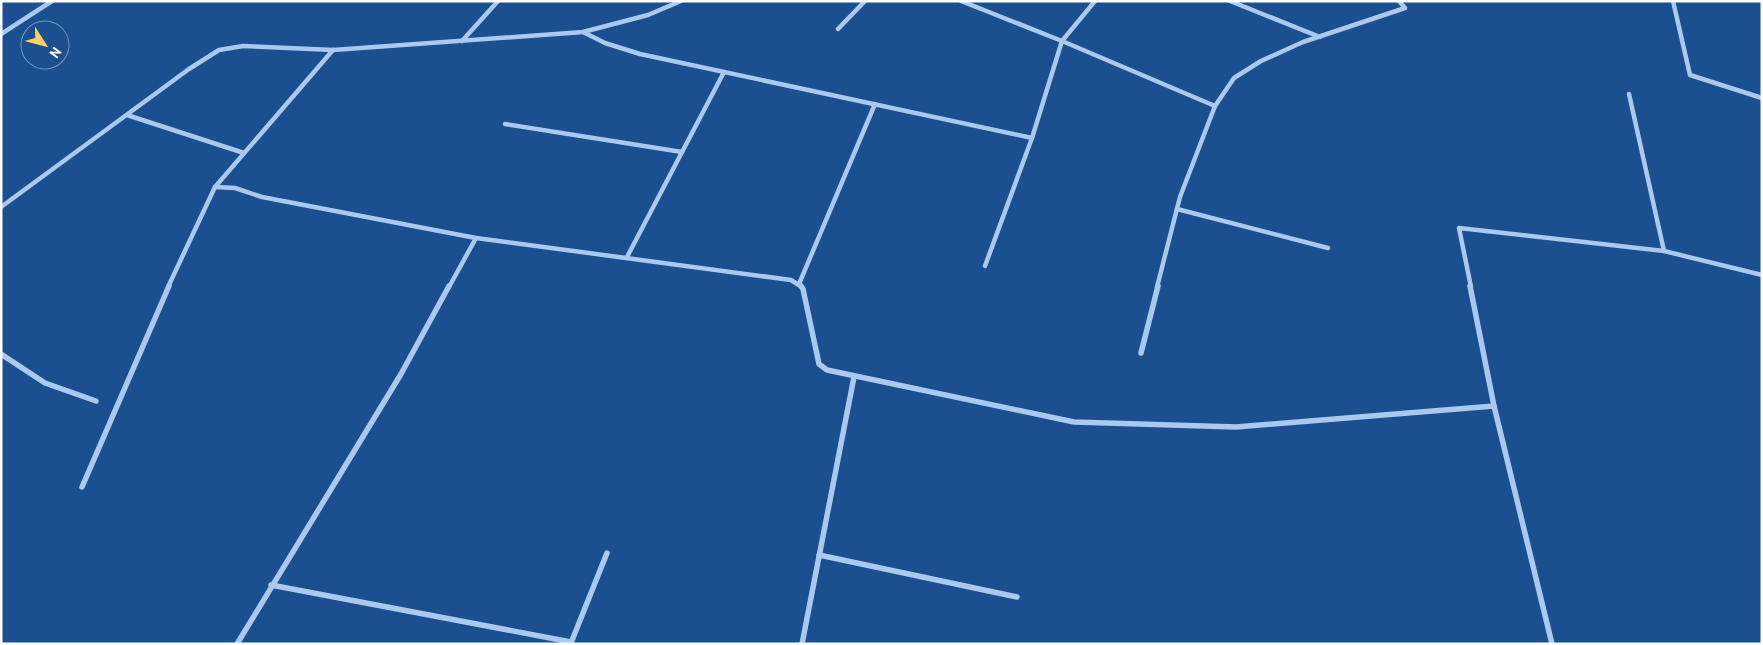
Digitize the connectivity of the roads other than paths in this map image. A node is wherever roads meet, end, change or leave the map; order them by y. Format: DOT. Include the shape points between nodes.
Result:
graph roads {
  1 [pos="52,1"];
  2 [pos="498,1"];
  3 [pos="682,1"];
  4 [pos="865,1"];
  5 [pos="961,1"];
  6 [pos="1095,1"];
  7 [pos="1230,1"];
  8 [pos="1399,1"];
  9 [pos="1673,1"];
  10 [pos="838,29"];
  11 [pos="583,32"];
  12 [pos="1,34"];
  13 [pos="1320,37"];
  14 [pos="462,40"];
  15 [pos="1062,41"];
  16 [pos="333,50"];
  17 [pos="724,72"];
  18 [pos="1629,94"];
  19 [pos="1762,98"];
  20 [pos="875,104"];
  21 [pos="1215,106"];
  22 [pos="127,114"];
  23 [pos="504,124"];
  24 [pos="1032,138"];
  25 [pos="682,152"];
  26 [pos="244,153"];
  27 [pos="215,187"];
  28 [pos="1,207"];
  29 [pos="1176,210"];
  30 [pos="476,238"];
  31 [pos="1328,248"];
  32 [pos="1664,252"];
  33 [pos="627,258"];
  34 [pos="985,266"];
  35 [pos="1762,276"];
  36 [pos="799,284"];
  37 [pos="1142,353"];
  38 [pos="1,354"];
  39 [pos="854,377"];
  40 [pos="96,401"];
  41 [pos="1494,406"];
  42 [pos="82,487"];
  43 [pos="606,553"];
  44 [pos="819,555"];
  45 [pos="271,585"];
  46 [pos="1017,597"];
  47 [pos="571,643"];
  48 [pos="237,644"];
  49 [pos="802,644"];
  50 [pos="1552,644"];
  1 -- 12 [label="street"];
  2 -- 14 [label="street"];
  3 -- 11 [label="street"];
  4 -- 10 [label="street"];
  5 -- 15 [label="street"];
  6 -- 15 [label="street"];
  7 -- 13 [label="street"];
  8 -- 13 [label="street" via="1405,8"];
  9 -- 19 [label="street" via="1690,75"];
  11 -- 14 [label="street"];
  11 -- 17 [label="street" via="640,54"];
  13 -- 21 [label="street" via="1262,61 1234,78"];
  14 -- 16 [label="street"];
  15 -- 21 [label="street"];
  15 -- 24 [label="street"];
  16 -- 22 [label="street" via="243,46 219,50"];
  16 -- 26 [label="street"];
  17 -- 20 [label="street"];
  17 -- 25 [label="street"];
  18 -- 32 [label="street"];
  20 -- 24 [label="street"];
  20 -- 36 [label="street"];
  21 -- 29 [label="street"];
  22 -- 26 [label="street"];
  22 -- 28 [label="street"];
  23 -- 25 [label="street"];
  24 -- 34 [label="street"];
  25 -- 33 [label="street"];
  26 -- 27 [label="street"];
  27 -- 30 [label="street" via="234,188 262,197"];
  27 -- 42 [label="street" via="179,262"];
  29 -- 31 [label="street"];
  29 -- 37 [label="street"];
  30 -- 33 [label="street"];
  30 -- 45 [label="street" via="401,374"];
  32 -- 35 [label="street"];
  32 -- 41 [label="street" via="1459,228"];
  33 -- 36 [label="street" via="792,280"];
  36 -- 39 [label="street" via="819,364 827,370"];
  38 -- 40 [label="street" via="44,383"];
  39 -- 41 [label="street" via="1074,422 1236,427"];
  39 -- 44 [label="street"];
  41 -- 50 [label="street"];
  43 -- 47 [label="street"];
  44 -- 46 [label="street"];
  44 -- 49 [label="street"];
  45 -- 47 [label="street"];
  45 -- 48 [label="street"];
}
